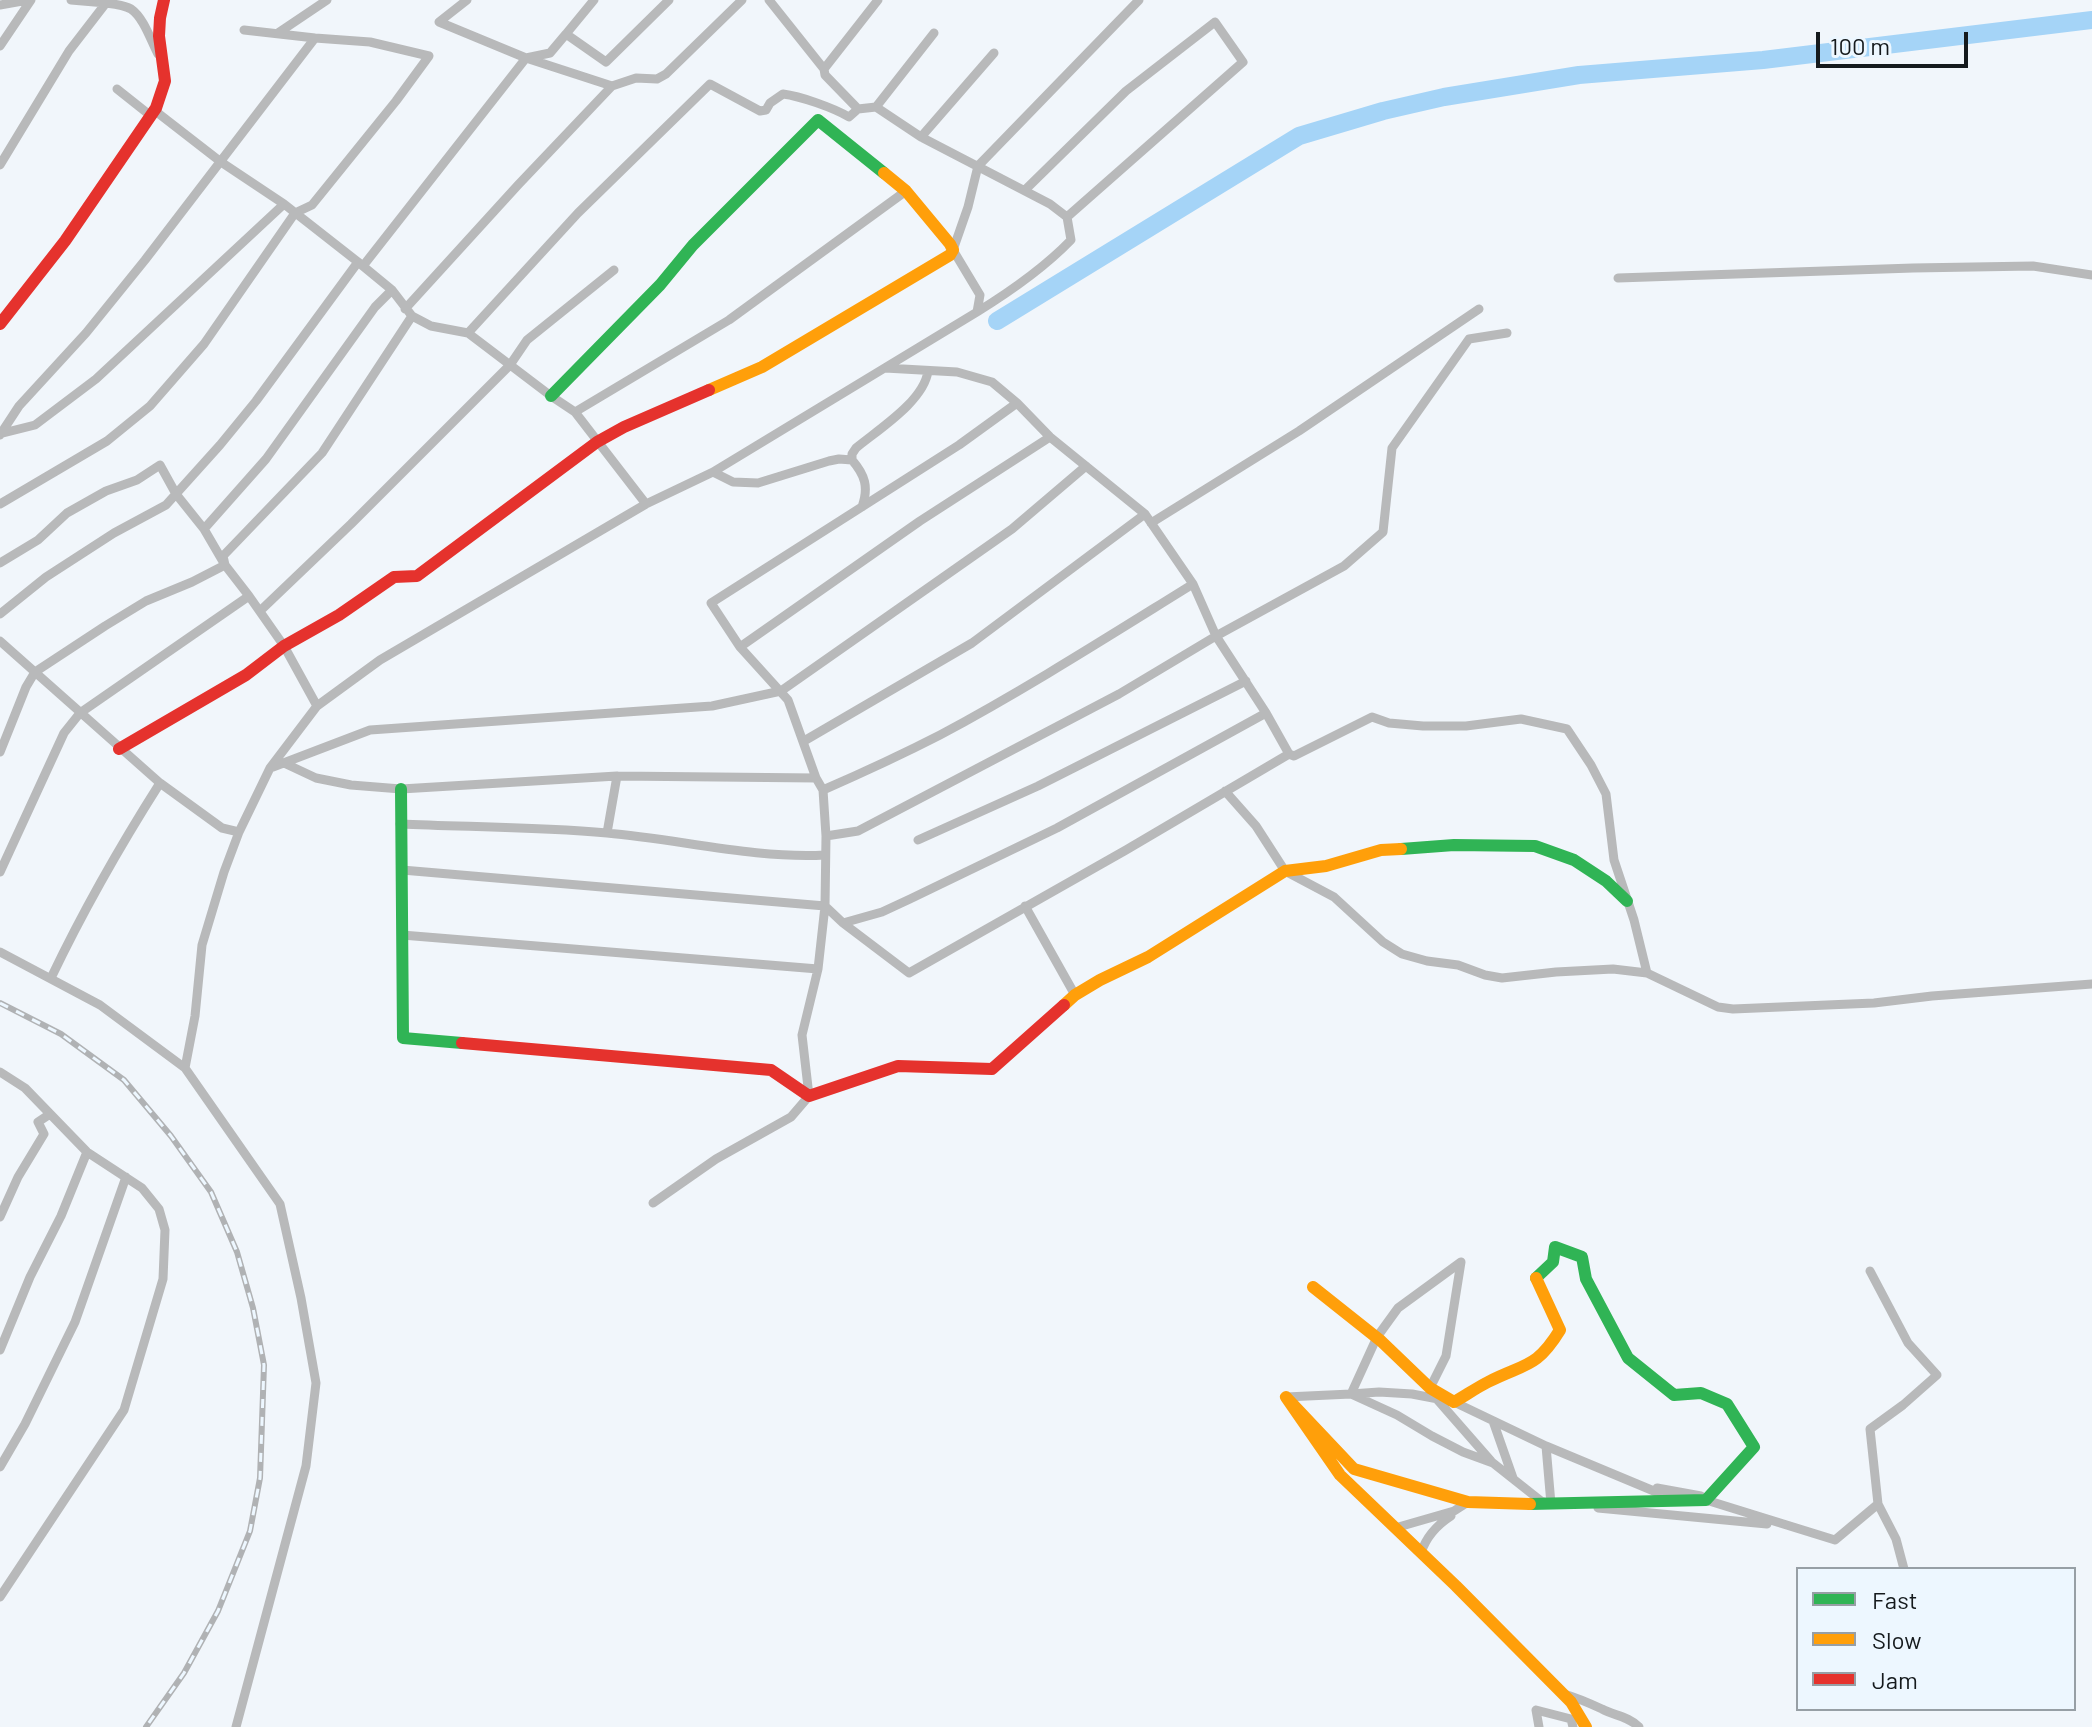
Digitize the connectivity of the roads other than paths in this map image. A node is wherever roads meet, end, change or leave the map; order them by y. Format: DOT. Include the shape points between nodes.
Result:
graph roads {
  1 [pos="29,0"];
  2 [pos="71,0"];
  3 [pos="164,0"];
  4 [pos="327,0"];
  5 [pos="467,0"];
  6 [pos="594,0"];
  7 [pos="669,0"];
  8 [pos="742,0"];
  9 [pos="769,0"];
  10 [pos="878,0"];
  11 [pos="1139,0"];
  12 [pos="108,2"];
  13 [pos="0,5"];
  14 [pos="244,30"];
  15 [pos="278,33"];
  16 [pos="934,33"];
  17 [pos="566,34"];
  18 [pos="315,38"];
  19 [pos="0,46"];
  20 [pos="994,53"];
  21 [pos="526,58"];
  22 [pos="164,68"];
  23 [pos="824,69"];
  24 [pos="612,86"];
  25 [pos="117,89"];
  26 [pos="876,107"];
  27 [pos="858,109"];
  28 [pos="152,113"];
  29 [pos="921,137"];
  30 [pos="221,162"];
  31 [pos="0,165"];
  32 [pos="978,166"];
  33 [pos="1025,190"];
  34 [pos="906,191"];
  35 [pos="284,204"];
  36 [pos="295,213"];
  37 [pos="1067,217"];
  38 [pos="953,250"];
  39 [pos="360,264"];
  40 [pos="614,270"];
  41 [pos="2092,275"];
  42 [pos="1618,278"];
  43 [pos="392,290"];
  44 [pos="1479,309"];
  45 [pos="408,312"];
  46 [pos="977,312"];
  47 [pos="0,324"];
  48 [pos="468,333"];
  49 [pos="1507,333"];
  50 [pos="510,365"];
  51 [pos="885,368"];
  52 [pos="928,371"];
  53 [pos="551,396"];
  54 [pos="1017,403"];
  55 [pos="575,412"];
  56 [pos="1,434"];
  57 [pos="1050,437"];
  58 [pos="597,442"];
  59 [pos="852,460"];
  60 [pos="1086,466"];
  61 [pos="713,472"];
  62 [pos="176,494"];
  63 [pos="0,504"];
  64 [pos="646,504"];
  65 [pos="862,507"];
  66 [pos="1148,518"];
  67 [pos="204,529"];
  68 [pos="0,563"];
  69 [pos="225,565"];
  70 [pos="1193,584"];
  71 [pos="249,596"];
  72 [pos="260,611"];
  73 [pos="0,614"];
  74 [pos="1216,636"];
  75 [pos="0,641"];
  76 [pos="284,646"];
  77 [pos="740,647"];
  78 [pos="35,672"];
  79 [pos="1246,681"];
  80 [pos="781,691"];
  81 [pos="317,706"];
  82 [pos="80,713"];
  83 [pos="1266,713"];
  84 [pos="804,741"];
  85 [pos="119,749"];
  86 [pos="0,752"];
  87 [pos="1289,754"];
  88 [pos="284,763"];
  89 [pos="270,768"];
  90 [pos="617,776"];
  91 [pos="816,778"];
  92 [pos="160,783"];
  93 [pos="401,789"];
  94 [pos="823,790"];
  95 [pos="1225,791"];
  96 [pos="400,824"];
  97 [pos="239,832"];
  98 [pos="607,833"];
  99 [pos="826,836"];
  100 [pos="918,840"];
  101 [pos="825,855"];
  102 [pos="402,870"];
  103 [pos="1285,871"];
  104 [pos="0,872"];
  105 [pos="1627,901"];
  106 [pos="825,906"];
  107 [pos="1025,906"];
  108 [pos="843,923"];
  109 [pos="402,935"];
  110 [pos="0,952"];
  111 [pos="818,969"];
  112 [pos="1647,973"];
  113 [pos="51,978"];
  114 [pos="2092,984"];
  115 [pos="1075,995"];
  116 [pos="185,1068"];
  117 [pos="0,1072"];
  118 [pos="809,1096"];
  119 [pos="50,1114"];
  120 [pos="87,1152"];
  121 [pos="126,1177"];
  122 [pos="653,1203"];
  123 [pos="0,1217"];
  124 [pos="1870,1271"];
  125 [pos="1313,1287"];
  126 [pos="1377,1337"];
  127 [pos="0,1350"];
  128 [pos="1433,1382"];
  129 [pos="1351,1394"];
  130 [pos="1286,1397"];
  131 [pos="1435,1397"];
  132 [pos="1454,1402"];
  133 [pos="1493,1421"];
  134 [pos="1546,1446"];
  135 [pos="1493,1463"];
  136 [pos="0,1467"];
  137 [pos="1513,1479"];
  138 [pos="1639,1485"];
  139 [pos="1707,1499"];
  140 [pos="1678,1501"];
  141 [pos="1553,1504"];
  142 [pos="1878,1504"];
  143 [pos="1464,1505"];
  144 [pos="1788,1526"];
  145 [pos="1395,1528"];
  146 [pos="1421,1553"];
  147 [pos="1903,1567"];
  148 [pos="0,1597"];
  149 [pos="1564,1694"];
  150 [pos="236,1727"];
  151 [pos="1539,1727"];
  152 [pos="1573,1727"];
  153 [pos="1586,1727"];
  154 [pos="1639,1727"];
  1 -- 13 [label="street"];
  1 -- 19 [label="street"];
  2 -- 12 [label="street"];
  3 -- 22 [label="street" via="158,19"];
  4 -- 15 [label="street"];
  5 -- 21 [label="street" via="439,22"];
  6 -- 17 [label="street"];
  7 -- 17 [label="street" via="606,62"];
  8 -- 24 [label="street" via="666,74"];
  9 -- 23 [label="street"];
  10 -- 23 [label="street"];
  11 -- 32 [label="street"];
  12 -- 22 [label="street" via="133,10"];
  12 -- 31 [label="street" via="69,51"];
  14 -- 15 [label="street"];
  15 -- 18 [label="street"];
  16 -- 26 [label="street"];
  17 -- 21 [label="street" via="550,53"];
  18 -- 30 [label="street"];
  18 -- 36 [label="street" via="370,42 429,56 312,205"];
  20 -- 29 [label="street"];
  21 -- 24 [label="street"];
  21 -- 39 [label="street"];
  22 -- 28 [label="street" via="164,90"];
  23 -- 27 [label="street"];
  24 -- 45 [label="street"];
  25 -- 28 [label="street"];
  26 -- 27 [label="street"];
  26 -- 29 [label="street"];
  27 -- 48 [label="street" via="849,117 783,94 760,111 710,84 578,213"];
  28 -- 30 [label="street"];
  28 -- 47 [label="street" via="31,289"];
  29 -- 32 [label="street"];
  30 -- 35 [label="street"];
  30 -- 56 [label="street"];
  32 -- 33 [label="street"];
  32 -- 38 [label="street"];
  33 -- 37 [label="street"];
  33 -- 37 [label="street" via="1126,91 1215,22 1243,62"];
  34 -- 38 [label="street"];
  34 -- 53 [label="street" via="818,120"];
  34 -- 55 [label="street" via="729,320"];
  35 -- 36 [label="street"];
  35 -- 56 [label="street" via="96,379 35,425"];
  36 -- 39 [label="street"];
  36 -- 63 [label="street" via="204,344 150,406 107,441"];
  37 -- 46 [label="street" via="1071,240 1011,291"];
  38 -- 46 [label="street" via="980,295"];
  38 -- 58 [label="street" via="762,367"];
  39 -- 43 [label="street"];
  39 -- 62 [label="street" via="256,401"];
  40 -- 50 [label="street" via="527,340"];
  41 -- 42 [label="street" via="2033,266"];
  43 -- 45 [label="street"];
  43 -- 67 [label="street" via="266,459"];
  44 -- 66 [label="street" via="1299,431"];
  45 -- 48 [label="street" via="431,326"];
  45 -- 69 [label="street" via="322,453 223,556"];
  46 -- 51 [label="street"];
  48 -- 50 [label="street"];
  49 -- 74 [label="street" via="1469,339 1392,448 1383,532 1344,566"];
  50 -- 53 [label="street"];
  50 -- 72 [label="street"];
  51 -- 52 [label="street"];
  51 -- 61 [label="street"];
  52 -- 54 [label="street" via="992,382"];
  52 -- 59 [label="street" via="912,402 856,448"];
  53 -- 55 [label="street"];
  54 -- 57 [label="street"];
  54 -- 65 [label="street"];
  55 -- 58 [label="street"];
  57 -- 60 [label="street"];
  57 -- 77 [label="street"];
  58 -- 64 [label="street"];
  58 -- 76 [label="street" via="417,576 394,577"];
  59 -- 61 [label="street" via="829,461 758,483 733,482"];
  59 -- 65 [label="street" via="866,490"];
  60 -- 66 [label="street"];
  60 -- 80 [label="street" via="1012,529"];
  61 -- 64 [label="street"];
  62 -- 67 [label="street"];
  62 -- 68 [label="street" via="160,465 67,513 38,540"];
  62 -- 73 [label="street" via="46,577"];
  64 -- 81 [label="street" via="380,660"];
  65 -- 77 [label="street" via="711,603"];
  66 -- 70 [label="street"];
  66 -- 84 [label="street" via="972,643"];
  67 -- 69 [label="street"];
  69 -- 71 [label="street"];
  69 -- 78 [label="street" via="146,601"];
  70 -- 74 [label="street"];
  70 -- 94 [label="street" via="941,734"];
  71 -- 72 [label="street"];
  71 -- 82 [label="street"];
  72 -- 76 [label="street"];
  74 -- 79 [label="street"];
  74 -- 99 [label="street" via="1069,721 858,831"];
  75 -- 78 [label="street"];
  76 -- 81 [label="street"];
  76 -- 85 [label="street" via="246,675"];
  77 -- 80 [label="street"];
  78 -- 82 [label="street"];
  78 -- 86 [label="street"];
  79 -- 83 [label="street"];
  79 -- 100 [label="street"];
  80 -- 84 [label="street"];
  80 -- 88 [label="street" via="712,706 370,730"];
  81 -- 89 [label="street"];
  82 -- 85 [label="street"];
  82 -- 104 [label="street" via="64,733"];
  83 -- 87 [label="street"];
  83 -- 108 [label="street" via="1057,828 882,912"];
  84 -- 91 [label="street"];
  85 -- 92 [label="street"];
  87 -- 95 [label="street"];
  87 -- 105 [label="street" via="1372,717 1437,726 1521,719 1567,729 1606,794 1614,860"];
  88 -- 89 [label="street"];
  88 -- 93 [label="street" via="316,778"];
  89 -- 97 [label="street"];
  90 -- 91 [label="street"];
  90 -- 93 [label="street"];
  90 -- 98 [label="street"];
  91 -- 94 [label="street"];
  92 -- 97 [label="street" via="222,828"];
  92 -- 113 [label="street"];
  93 -- 96 [label="street"];
  94 -- 99 [label="street"];
  95 -- 103 [label="street"];
  95 -- 107 [label="street"];
  96 -- 98 [label="street"];
  96 -- 102 [label="street"];
  97 -- 116 [label="street" via="202,945"];
  98 -- 101 [label="street"];
  99 -- 101 [label="street"];
  101 -- 106 [label="street"];
  102 -- 106 [label="street"];
  102 -- 109 [label="street"];
  103 -- 105 [label="street" via="1381,850 1535,846 1574,860"];
  103 -- 112 [label="street" via="1334,897 1402,954 1502,978 1613,969"];
  103 -- 115 [label="street" via="1148,957"];
  105 -- 112 [label="street"];
  106 -- 108 [label="street"];
  106 -- 111 [label="street"];
  107 -- 108 [label="street" via="909,973"];
  107 -- 115 [label="street"];
  109 -- 111 [label="street"];
  109 -- 118 [label="street" via="403,1038 771,1070"];
  110 -- 113 [label="street"];
  111 -- 118 [label="street" via="802,1035"];
  112 -- 114 [label="street" via="1733,1009"];
  113 -- 116 [label="street" via="100,1005"];
  115 -- 118 [label="street" via="992,1069 898,1066"];
  116 -- 150 [label="street" via="280,1204 316,1383 306,1466"];
  117 -- 119 [label="street"];
  118 -- 122 [label="street" via="791,1117 716,1159"];
  119 -- 120 [label="street"];
  119 -- 123 [label="street" via="38,1122 44,1134"];
  120 -- 121 [label="street"];
  120 -- 127 [label="street"];
  121 -- 136 [label="street" via="75,1322"];
  121 -- 148 [label="street" via="159,1209 165,1230 163,1279 142,1354 124,1410"];
  124 -- 142 [label="street" via="1908,1343 1937,1375 1870,1429"];
  125 -- 126 [label="street"];
  126 -- 128 [label="street" via="1398,1308 1461,1262 1446,1356"];
  126 -- 129 [label="street"];
  126 -- 132 [label="street" via="1430,1388"];
  129 -- 130 [label="street"];
  129 -- 131 [label="street"];
  129 -- 135 [label="street"];
  130 -- 143 [label="street" via="1354,1469"];
  130 -- 145 [label="street" via="1340,1475"];
  131 -- 132 [label="street"];
  131 -- 135 [label="street"];
  132 -- 133 [label="street"];
  132 -- 139 [label="street" via="1532,1365 1548,1350 1560,1330 1536,1277 1553,1262 1555,1247 1582,1257 1586,1279 1628,1358 1674,1395 1701,1393 1727,1404 1754,1447"];
  133 -- 134 [label="street"];
  133 -- 137 [label="street"];
  134 -- 138 [label="street"];
  134 -- 141 [label="street"];
  135 -- 137 [label="street"];
  137 -- 141 [label="street"];
  138 -- 139 [label="street"];
  138 -- 140 [label="street"];
  139 -- 140 [label="street"];
  139 -- 144 [label="street"];
  140 -- 141 [label="street"];
  141 -- 143 [label="street"];
  141 -- 144 [label="street"];
  142 -- 144 [label="street" via="1835,1540"];
  142 -- 147 [label="street"];
  143 -- 145 [label="street"];
  143 -- 146 [label="street" via="1441,1523"];
  145 -- 146 [label="street"];
  146 -- 149 [label="street"];
  149 -- 153 [label="street"];
  149 -- 154 [label="street" via="1632,1719"];
  151 -- 152 [label="street" via="1536,1710 1571,1719"];
}
